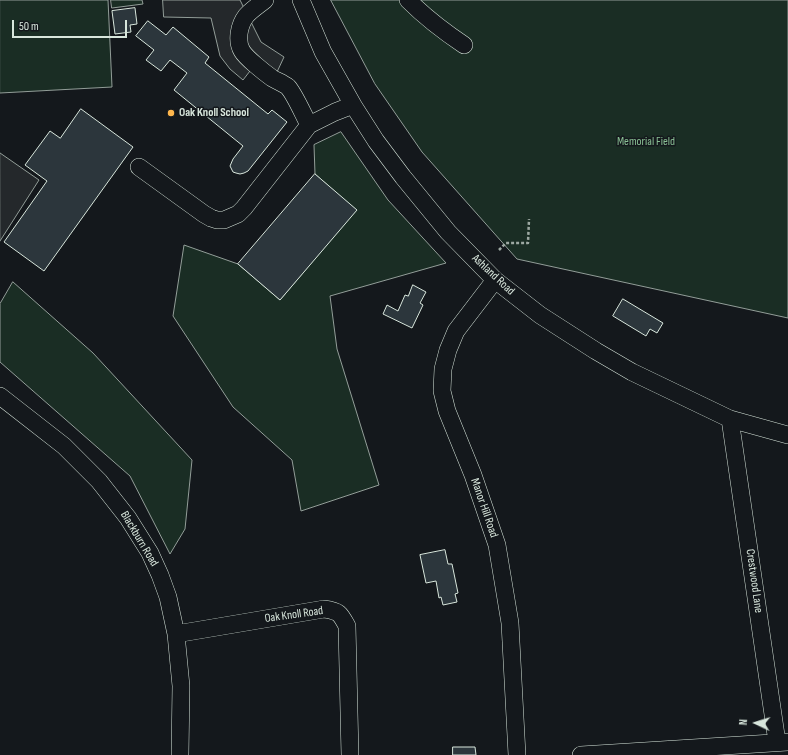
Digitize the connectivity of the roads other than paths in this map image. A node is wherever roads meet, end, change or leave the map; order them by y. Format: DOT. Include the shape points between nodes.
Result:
graph roads {
  1 [pos="265,0"];
  2 [pos="300,0"];
  3 [pos="408,0"];
  4 [pos="464,45"];
  5 [pos="353,105"];
  6 [pos="309,124"];
  7 [pos="139,167"];
  8 [pos="495,280"];
  9 [pos="0,396"];
  10 [pos="730,419"];
  11 [pos="788,435"];
  12 [pos="176,634"];
  13 [pos="782,742"];
  14 [pos="180,755"];
  15 [pos="350,755"];
  16 [pos="517,755"];
  17 [pos="581,755"];
  1 -- 6 [label="street" via="242,23 239,32 242,51 272,78 287,86"];
  2 -- 5 [label="street, Ashland Road" via="323,52"];
  3 -- 4 [label="street" via="427,18"];
  5 -- 6 [label="street"];
  5 -- 8 [label="street, Ashland Road" via="403,177 448,232"];
  6 -- 7 [label="street" via="244,208 238,214 224,220 217,220 204,214"];
  8 -- 10 [label="street, Ashland Road" via="540,316 596,351 632,372"];
  8 -- 16 [label="street, Manor Hill Road" via="456,331 443,369 442,391 497,545 510,622"];
  9 -- 12 [label="street, Blackburn Road" via="64,446 99,480 128,518 150,553 160,575"];
  10 -- 11 [label="street, Ashland Road"];
  10 -- 13 [label="street, Crestwood Lane"];
  12 -- 14 [label="street, Blackburn Road" via="181,686"];
  12 -- 15 [label="street, Oak Knoll Road" via="324,609 341,614 347,626"];
  13 -- 17 [label="street"];
}
